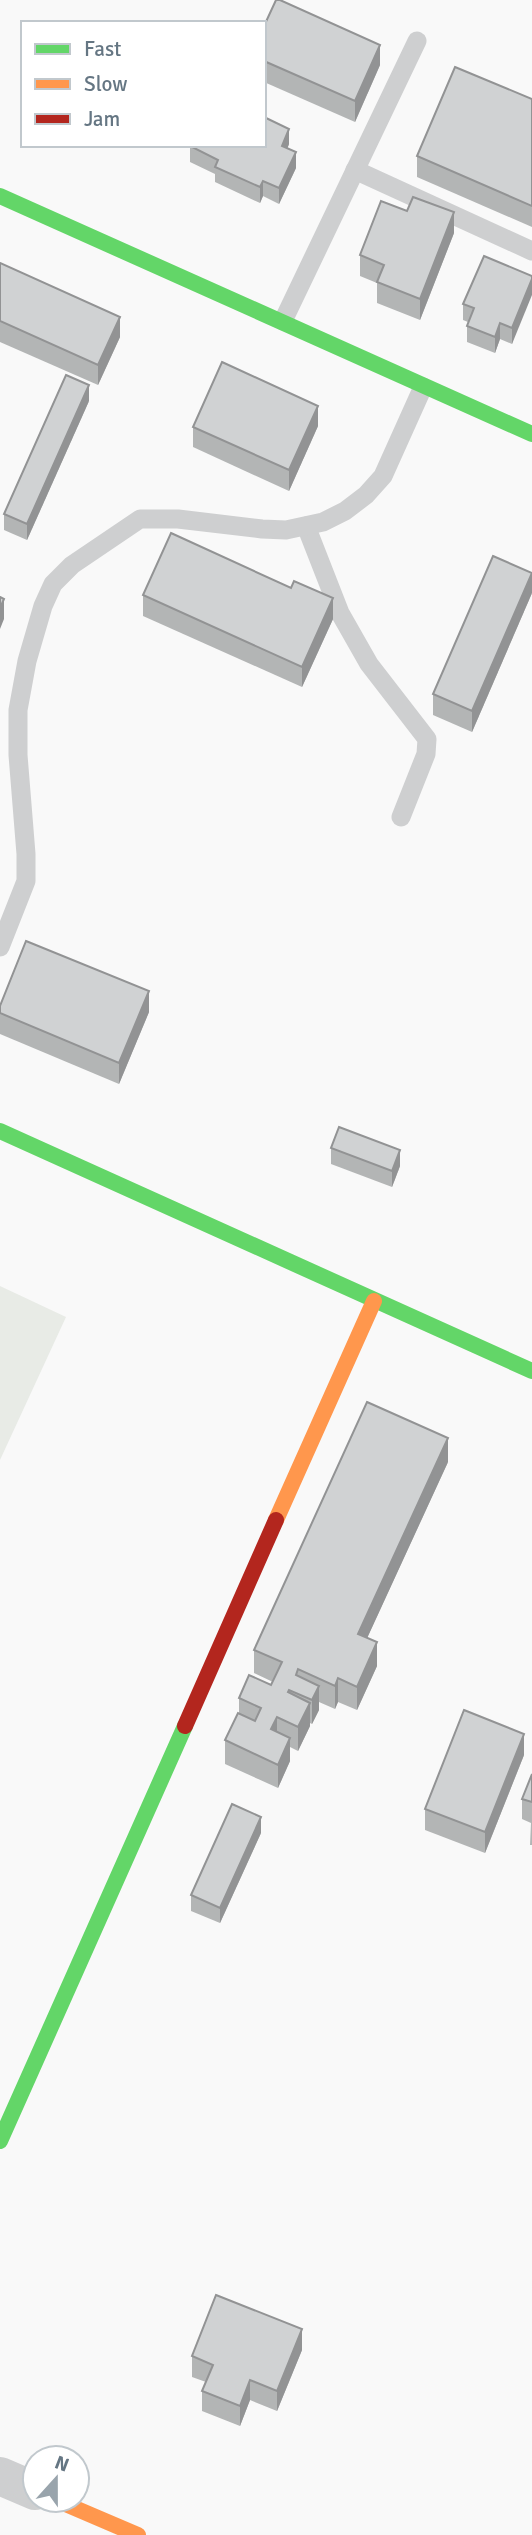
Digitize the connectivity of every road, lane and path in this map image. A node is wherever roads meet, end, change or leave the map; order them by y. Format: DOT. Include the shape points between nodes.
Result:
graph roads {
  1 [pos="417,41"];
  2 [pos="355,170"];
  3 [pos="0,196"];
  4 [pos="532,251"];
  5 [pos="283,321"];
  6 [pos="423,387"];
  7 [pos="532,434"];
  8 [pos="306,526"];
  9 [pos="401,817"];
  10 [pos="0,947"];
  11 [pos="0,1131"];
  12 [pos="374,1301"];
  13 [pos="532,1371"];
  14 [pos="0,2141"];
  15 [pos="0,2476"];
  16 [pos="21,2485"];
  17 [pos="89,2514"];
  18 [pos="138,2535"];
  1 -- 2 [label="lane"];
  2 -- 4 [label="lane"];
  2 -- 5 [label="lane"];
  3 -- 5 [label="street"];
  5 -- 6 [label="street"];
  6 -- 7 [label="street"];
  6 -- 8 [label="lane" via="383,476 345,511"];
  8 -- 9 [label="lane" via="340,613 369,664 426,739 426,754"];
  8 -- 10 [label="lane" via="262,530 140,519 72,565 53,584 27,661 18,710 26,881"];
  11 -- 12 [label="street"];
  12 -- 13 [label="street"];
  12 -- 14 [label="street"];
  15 -- 16 [label="street"];
  17 -- 18 [label="street"];
}
